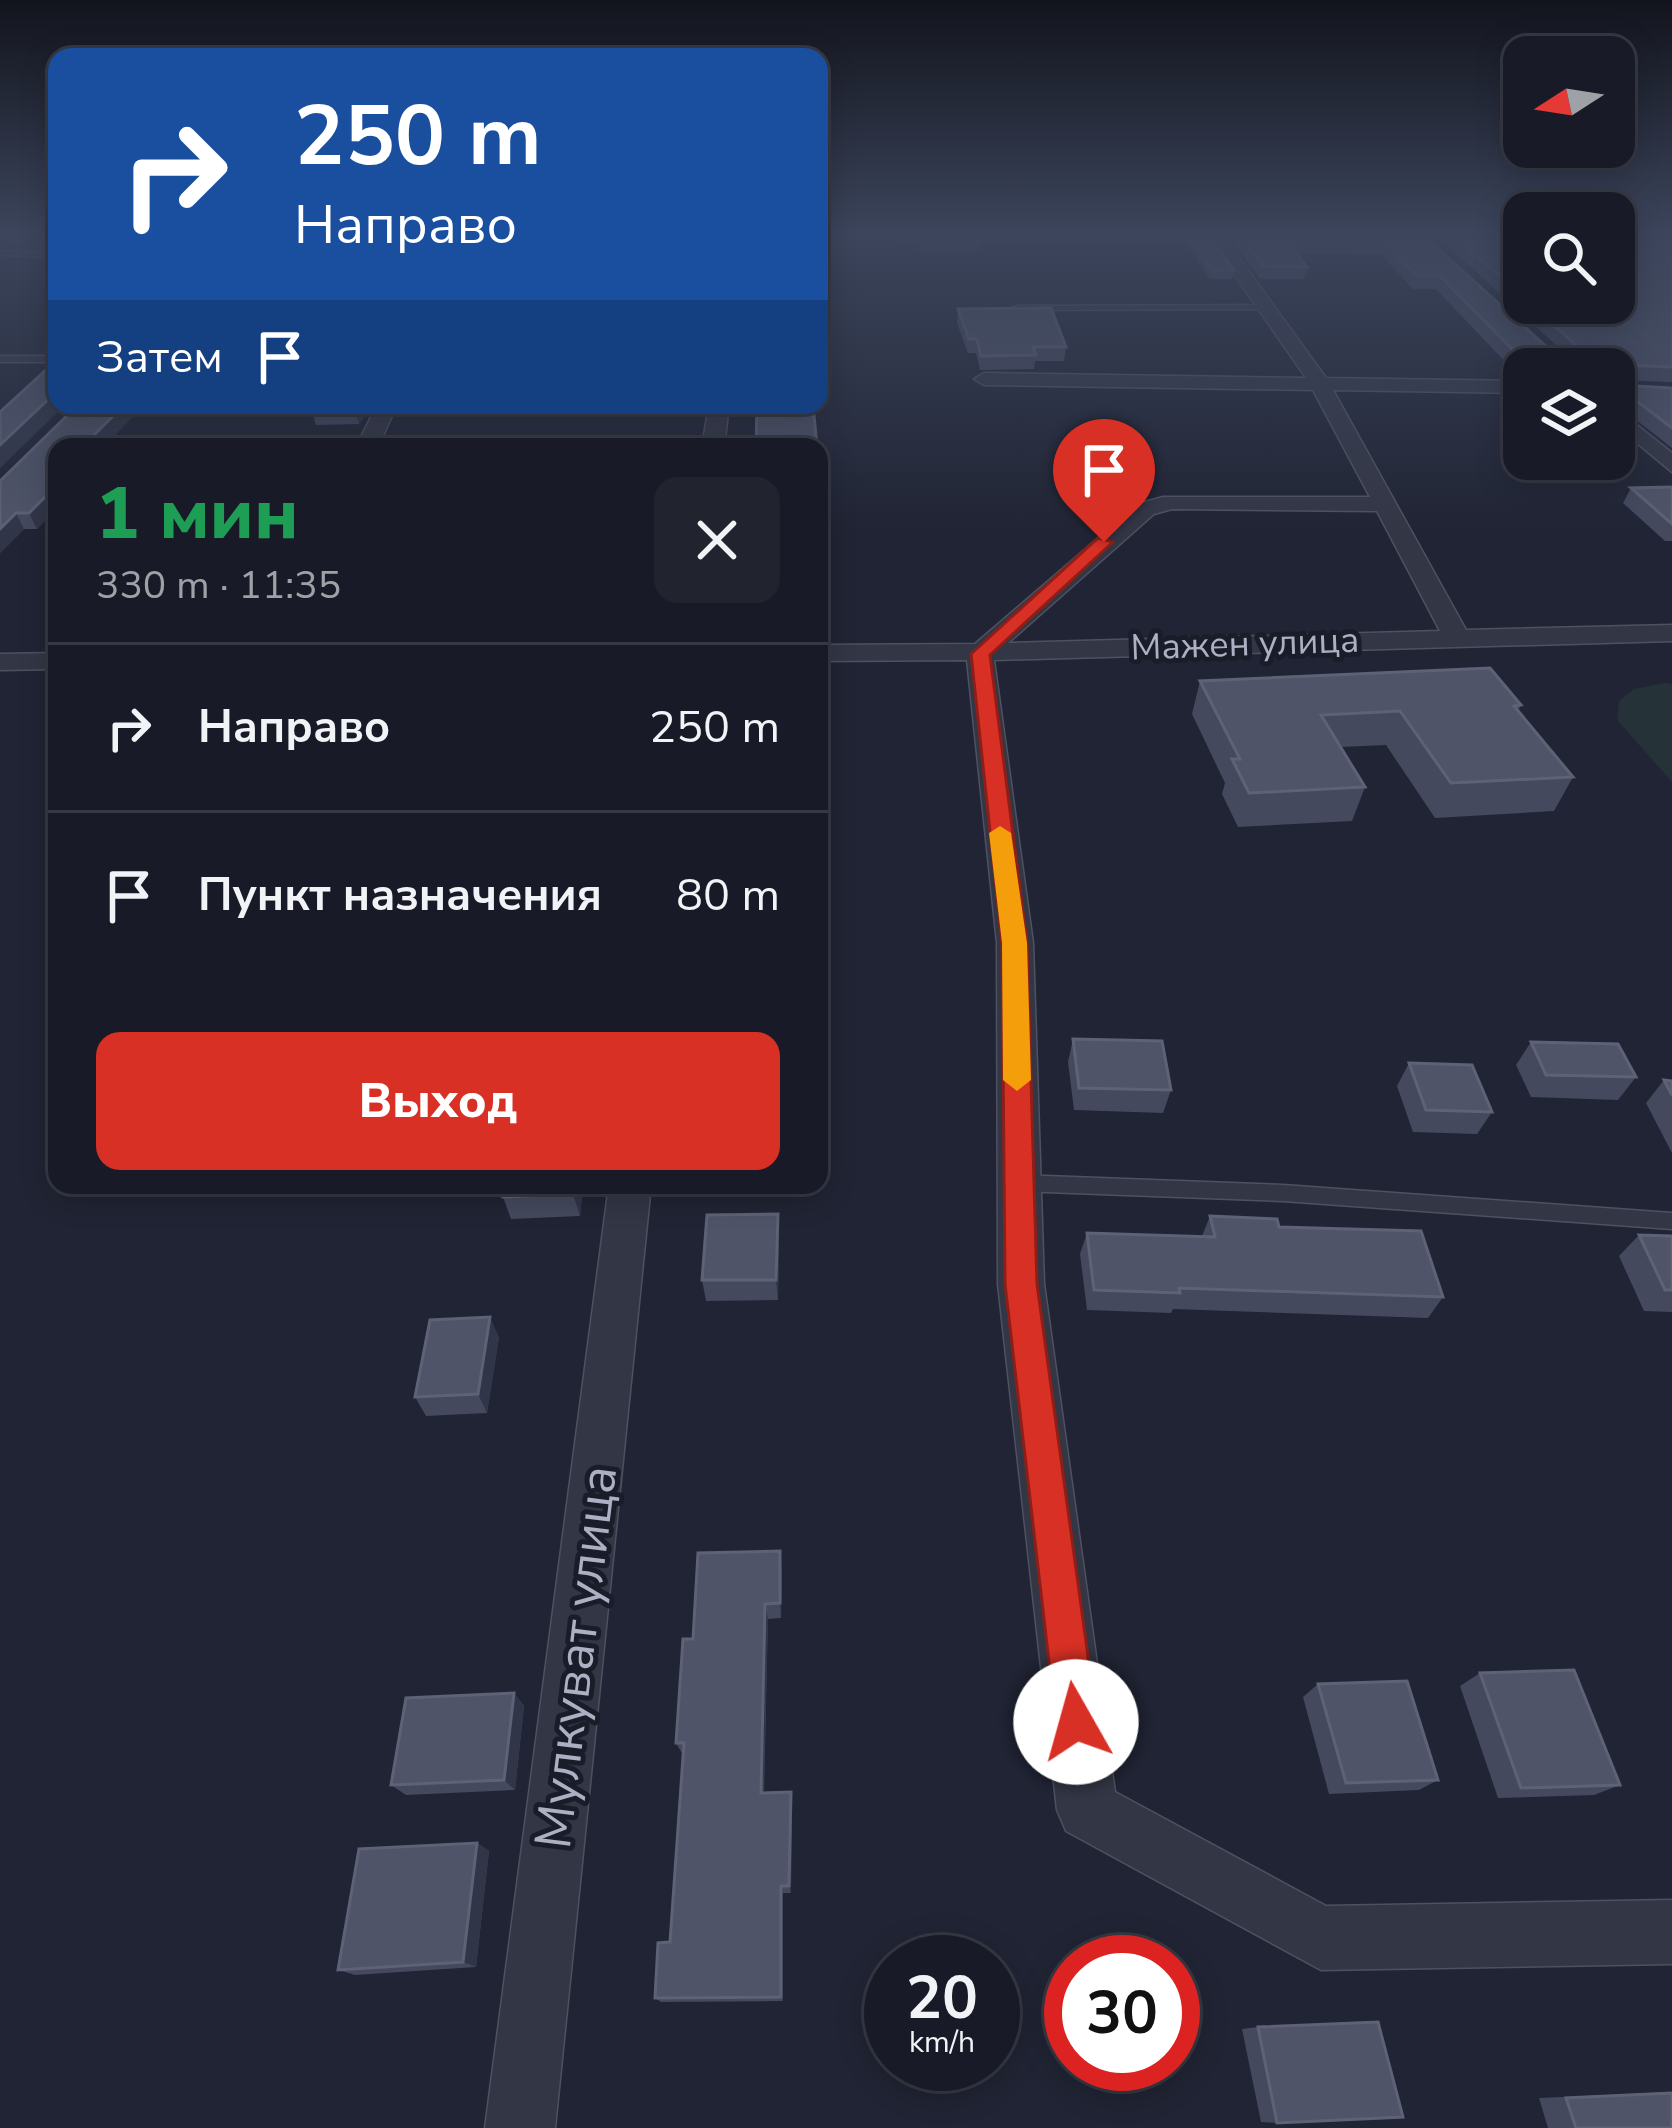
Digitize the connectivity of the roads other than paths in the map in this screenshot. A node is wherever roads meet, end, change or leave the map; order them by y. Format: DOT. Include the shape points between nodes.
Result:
graph roads {
  1 [pos="1285,333"];
  2 [pos="0,358"];
  3 [pos="48,359"];
  4 [pos="984,380"];
  5 [pos="1319,382"];
  6 [pos="1503,387"];
  7 [pos="1635,431"];
  8 [pos="1672,465"];
  9 [pos="1385,504"];
  10 [pos="1672,633"];
  11 [pos="1456,636"];
  12 [pos="828,652"];
  13 [pos="980,654"];
  14 [pos="48,661"];
  15 [pos="0,662"];
  16 [pos="1019,1183"];
  17 [pos="629,1194"];
  18 [pos="1672,1221"];
  19 [pos="1672,1932"];
  20 [pos="520,2128"];
  1 -- 5 [label="street"];
  2 -- 3 [label="lane"];
  4 -- 5 [label="street"];
  5 -- 6 [label="street"];
  5 -- 9 [label="street"];
  7 -- 8 [label="street"];
  9 -- 11 [label="street"];
  9 -- 13 [label="street" via="1146,508"];
  10 -- 11 [label="street, Мажен улица"];
  11 -- 13 [label="street, Мажен улица"];
  12 -- 13 [label="street, Мажен улица"];
  13 -- 16 [label="street" via="1015,943"];
  14 -- 15 [label="street"];
  16 -- 18 [label="lane"];
  16 -- 19 [label="street" via="1021,1284 1088,1810 1321,1938"];
  17 -- 20 [label="street, Мулкуват улица"];
}
